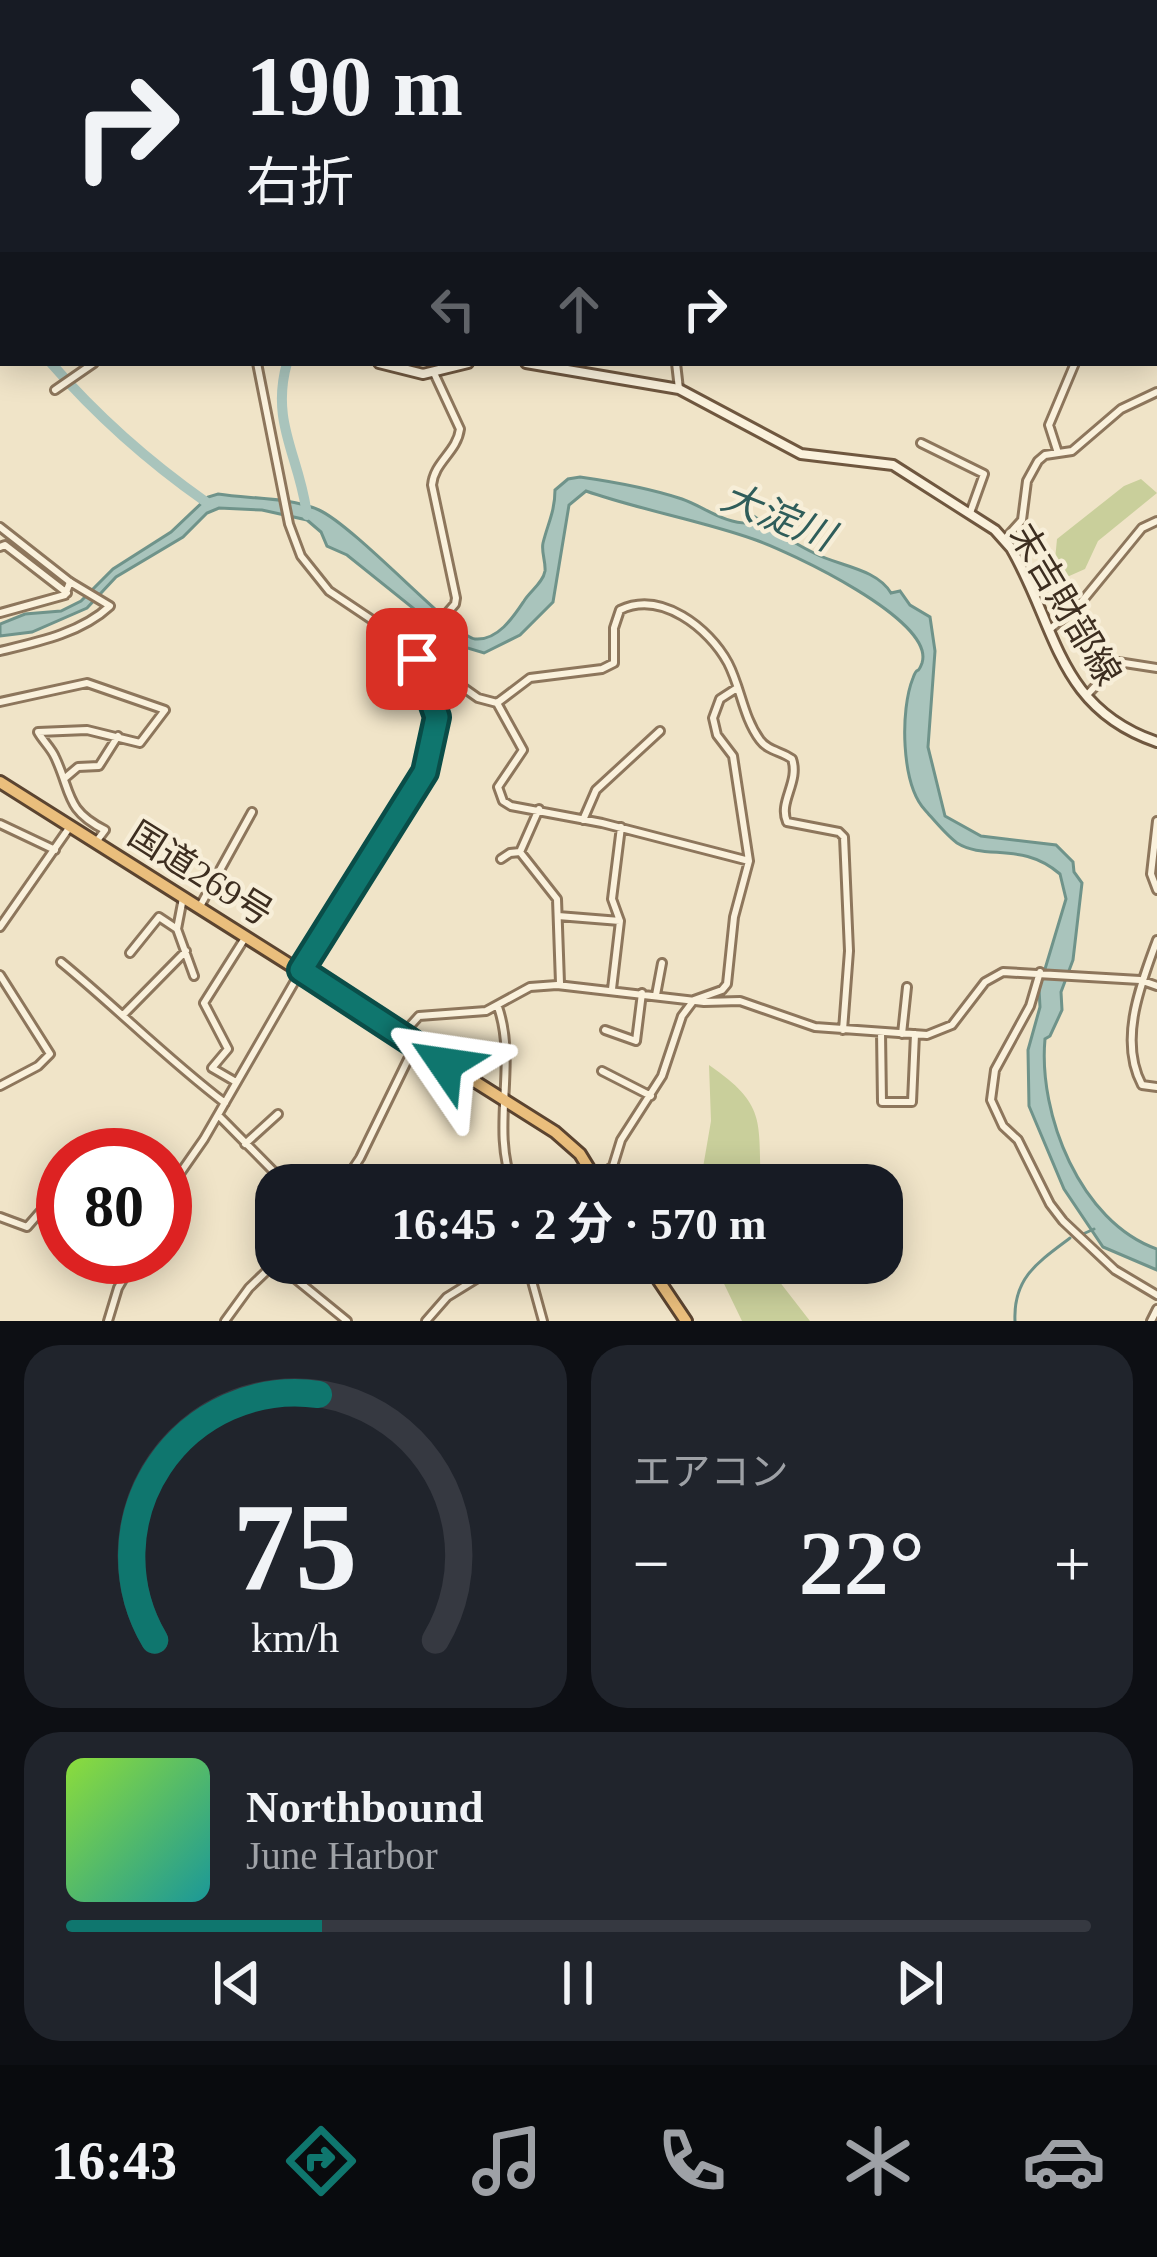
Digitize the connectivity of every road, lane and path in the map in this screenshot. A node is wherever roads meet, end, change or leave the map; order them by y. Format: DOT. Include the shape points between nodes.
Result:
graph roads {
  1 [pos="90,366"];
  2 [pos="258,366"];
  3 [pos="389,366"];
  4 [pos="458,366"];
  5 [pos="676,366"];
  6 [pos="1074,366"];
  7 [pos="560,367"];
  8 [pos="434,373"];
  9 [pos="679,389"];
  10 [pos="56,390"];
  11 [pos="1157,392"];
  12 [pos="921,443"];
  13 [pos="1058,453"];
  14 [pos="970,513"];
  15 [pos="1157,521"];
  16 [pos="0,527"];
  17 [pos="1004,540"];
  18 [pos="2,544"];
  19 [pos="71,583"];
  20 [pos="67,593"];
  21 [pos="0,613"];
  22 [pos="1049,630"];
  23 [pos="0,651"];
  24 [pos="413,652"];
  25 [pos="1157,668"];
  26 [pos="427,681"];
  27 [pos="736,688"];
  28 [pos="1084,697"];
  29 [pos="0,702"];
  30 [pos="497,703"];
  31 [pos="660,731"];
  32 [pos="118,736"];
  33 [pos="1157,742"];
  34 [pos="64,780"];
  35 [pos="0,782"];
  36 [pos="538,809"];
  37 [pos="252,812"];
  38 [pos="583,820"];
  39 [pos="1157,821"];
  40 [pos="0,824"];
  41 [pos="71,825"];
  42 [pos="621,827"];
  43 [pos="96,842"];
  44 [pos="55,850"];
  45 [pos="520,852"];
  46 [pos="501,860"];
  47 [pos="749,861"];
  48 [pos="1157,890"];
  49 [pos="183,898"];
  50 [pos="199,908"];
  51 [pos="558,916"];
  52 [pos="620,921"];
  53 [pos="0,927"];
  54 [pos="177,929"];
  55 [pos="245,937"];
  56 [pos="1157,940"];
  57 [pos="186,952"];
  58 [pos="130,953"];
  59 [pos="61,962"];
  60 [pos="662,963"];
  61 [pos="301,970"];
  62 [pos="1040,972"];
  63 [pos="0,975"];
  64 [pos="194,976"];
  65 [pos="1140,980"];
  66 [pos="557,985"];
  67 [pos="1157,986"];
  68 [pos="907,987"];
  69 [pos="612,989"];
  70 [pos="642,993"];
  71 [pos="656,994"];
  72 [pos="694,1000"];
  73 [pos="498,1007"];
  74 [pos="125,1014"];
  75 [pos="605,1030"];
  76 [pos="843,1030"];
  77 [pos="881,1032"];
  78 [pos="902,1034"];
  79 [pos="915,1034"];
  80 [pos="401,1036"];
  81 [pos="415,1044"];
  82 [pos="602,1072"];
  83 [pos="236,1082"];
  84 [pos="0,1086"];
  85 [pos="1157,1087"];
  86 [pos="651,1096"];
  87 [pos="504,1100"];
  88 [pos="225,1103"];
  89 [pos="278,1114"];
  90 [pos="218,1115"];
  91 [pos="245,1144"];
  92 [pos="192,1154"];
  93 [pos="265,1164"];
  94 [pos="356,1164"];
  95 [pos="505,1164"];
  96 [pos="585,1164"];
  97 [pos="614,1164"];
  98 [pos="0,1217"];
  99 [pos="36,1217"];
  100 [pos="255,1282"];
  101 [pos="120,1284"];
  102 [pos="302,1284"];
  103 [pos="469,1284"];
  104 [pos="533,1284"];
  105 [pos="661,1284"];
  106 [pos="1157,1295"];
  107 [pos="1157,1309"];
  108 [pos="108,1321"];
  109 [pos="225,1321"];
  110 [pos="347,1321"];
  111 [pos="426,1321"];
  112 [pos="543,1321"];
  113 [pos="686,1321"];
  114 [pos="1151,1321"];
  1 -- 10 [label="street"];
  2 -- 24 [label="street" via="295,544 329,591"];
  3 -- 8 [label="main road"];
  4 -- 8 [label="main road"];
  5 -- 9 [label="street"];
  6 -- 13 [label="street" via="1048,425"];
  7 -- 9 [label="main road, 末吉財部線"];
  8 -- 24 [label="street" via="460,429 432,485 455,604"];
  9 -- 14 [label="main road, 末吉財部線" via="801,454 893,464"];
  11 -- 13 [label="street"];
  12 -- 14 [label="street" via="984,474"];
  13 -- 17 [label="street" via="1038,460 1022,520"];
  14 -- 17 [label="main road, 末吉財部線"];
  15 -- 22 [label="street"];
  16 -- 19 [label="street"];
  17 -- 22 [label="main road, 末吉財部線"];
  18 -- 20 [label="street"];
  19 -- 20 [label="street"];
  19 -- 23 [label="street" via="110,606 43,641"];
  20 -- 21 [label="street"];
  22 -- 28 [label="main road, 末吉財部線"];
  24 -- 26 [label="street"];
  25 -- 28 [label="street" via="1118,662"];
  26 -- 30 [label="street"];
  26 -- 61 [label="street" via="436,728 418,788"];
  27 -- 30 [label="street" via="715,643 670,608 646,604 620,610 614,663 530,678"];
  27 -- 47 [label="street" via="720,699 713,718 734,756"];
  27 -- 76 [label="street" via="759,740 792,759 787,822 844,838"];
  28 -- 33 [label="main road, 末吉財部線"];
  29 -- 32 [label="street" via="87,683 165,710 144,740"];
  30 -- 36 [label="street" via="523,750 500,794 511,806"];
  31 -- 38 [label="street" via="596,790"];
  32 -- 34 [label="street" via="99,766 78,767"];
  32 -- 34 [label="street" via="40,730"];
  34 -- 43 [label="street" via="70,803 105,830"];
  35 -- 41 [label="highway, 国道269号"];
  36 -- 38 [label="street"];
  36 -- 45 [label="street"];
  37 -- 50 [label="street"];
  38 -- 42 [label="street"];
  39 -- 48 [label="street"];
  40 -- 44 [label="street"];
  41 -- 43 [label="highway, 国道269号"];
  41 -- 44 [label="street"];
  42 -- 47 [label="street"];
  42 -- 52 [label="street" via="612,898"];
  43 -- 49 [label="highway, 国道269号"];
  44 -- 53 [label="street"];
  45 -- 46 [label="street"];
  45 -- 51 [label="street" via="551,888"];
  47 -- 72 [label="street" via="727,984"];
  49 -- 50 [label="highway, 国道269号"];
  49 -- 54 [label="street"];
  50 -- 55 [label="highway, 国道269号"];
  51 -- 52 [label="street"];
  51 -- 66 [label="street"];
  52 -- 69 [label="street"];
  54 -- 57 [label="street"];
  54 -- 58 [label="street" via="159,917"];
  55 -- 61 [label="highway, 国道269号"];
  55 -- 83 [label="street" via="204,1003 229,1049 212,1068"];
  56 -- 65 [label="street"];
  57 -- 64 [label="street"];
  57 -- 74 [label="street"];
  59 -- 74 [label="street"];
  60 -- 71 [label="street"];
  61 -- 80 [label="highway, 国道269号"];
  61 -- 83 [label="street"];
  62 -- 65 [label="street"];
  62 -- 79 [label="street" via="1003,972 985,982 952,1025"];
  62 -- 106 [label="street" via="995,1070 991,1100 1063,1222 1115,1270"];
  63 -- 84 [label="street" via="50,1054"];
  65 -- 67 [label="street"];
  65 -- 85 [label="street" via="1137,1078"];
  66 -- 69 [label="street"];
  66 -- 73 [label="street" via="530,987"];
  68 -- 78 [label="street"];
  69 -- 70 [label="street"];
  70 -- 71 [label="street"];
  70 -- 75 [label="street" via="636,1041"];
  71 -- 72 [label="street"];
  72 -- 76 [label="street" via="740,1000"];
  72 -- 86 [label="street"];
  73 -- 80 [label="street" via="419,1016"];
  73 -- 87 [label="street"];
  74 -- 88 [label="street" via="162,1055"];
  76 -- 77 [label="street"];
  77 -- 78 [label="street"];
  77 -- 79 [label="street" via="880,1100 895,1103 912,1102"];
  78 -- 79 [label="street"];
  80 -- 81 [label="highway, 国道269号"];
  81 -- 87 [label="highway, 国道269号"];
  81 -- 94 [label="street"];
  82 -- 86 [label="street"];
  83 -- 88 [label="street"];
  86 -- 97 [label="street"];
  87 -- 95 [label="street"];
  87 -- 96 [label="highway, 国道269号" via="572,1144"];
  88 -- 90 [label="street"];
  89 -- 91 [label="street"];
  90 -- 91 [label="street"];
  90 -- 92 [label="street"];
  91 -- 93 [label="street"];
  98 -- 99 [label="street" via="27,1227"];
  100 -- 109 [label="street"];
  101 -- 108 [label="street"];
  102 -- 110 [label="street"];
  103 -- 111 [label="street"];
  104 -- 112 [label="street"];
  105 -- 113 [label="highway"];
  107 -- 114 [label="street"];
}
